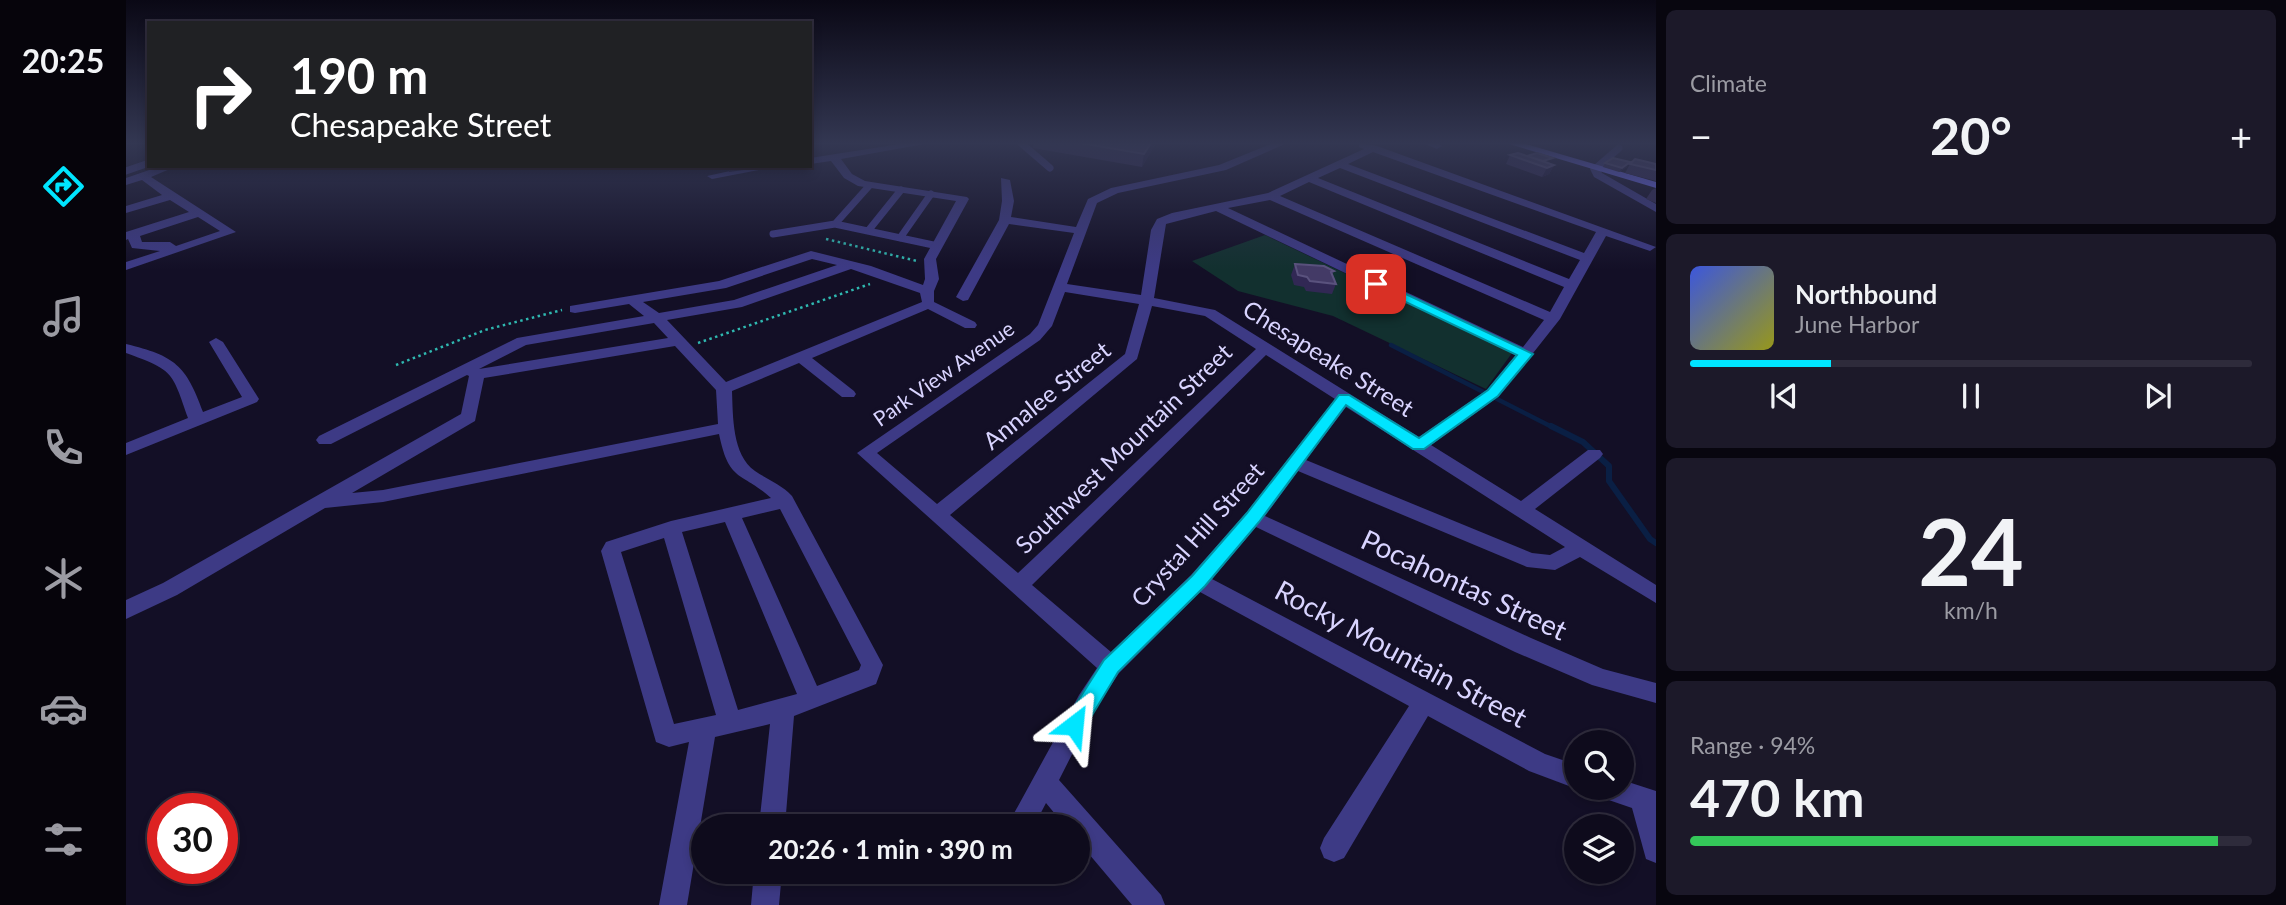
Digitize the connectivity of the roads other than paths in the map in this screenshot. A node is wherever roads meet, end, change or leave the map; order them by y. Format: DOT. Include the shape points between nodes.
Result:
graph roads {
  1 [pos="156,185"];
  2 [pos="1006,185"];
  3 [pos="1138,185"];
  4 [pos="1293,185"];
  5 [pos="1326,185"];
  6 [pos="1396,185"];
  7 [pos="1476,185"];
  8 [pos="1615,185"];
  9 [pos="869,186"];
  10 [pos="901,190"];
  11 [pos="931,194"];
  12 [pos="1271,196"];
  13 [pos="171,197"];
  14 [pos="1218,208"];
  15 [pos="1656,209"];
  16 [pos="126,210"];
  17 [pos="199,213"];
  18 [pos="1005,220"];
  19 [pos="835,224"];
  20 [pos="868,231"];
  21 [pos="1082,231"];
  22 [pos="1603,231"];
  23 [pos="773,234"];
  24 [pos="130,235"];
  25 [pos="900,238"];
  26 [pos="194,244"];
  27 [pos="938,246"];
  28 [pos="1650,247"];
  29 [pos="1587,258"];
  30 [pos="850,265"];
  31 [pos="126,266"];
  32 [pos="1570,285"];
  33 [pos="1059,287"];
  34 [pos="963,297"];
  35 [pos="927,298"];
  36 [pos="1147,300"];
  37 [pos="633,301"];
  38 [pos="575,309"];
  39 [pos="658,319"];
  40 [pos="1553,319"];
  41 [pos="970,325"];
  42 [pos="216,342"];
  43 [pos="679,344"];
  44 [pos="126,348"];
  45 [pos="1265,348"];
  46 [pos="1526,354"];
  47 [pos="801,357"];
  48 [pos="472,372"];
  49 [pos="724,389"];
  50 [pos="848,394"];
  51 [pos="1344,398"];
  52 [pos="198,422"];
  53 [pos="724,428"];
  54 [pos="325,440"];
  55 [pos="1419,445"];
  56 [pos="126,449"];
  57 [pos="1594,454"];
  58 [pos="1296,463"];
  59 [pos="785,501"];
  60 [pos="320,502"];
  61 [pos="1522,510"];
  62 [pos="731,514"];
  63 [pos="937,515"];
  64 [pos="1253,518"];
  65 [pos="671,528"];
  66 [pos="1580,547"];
  67 [pos="1198,581"];
  68 [pos="1018,585"];
  69 [pos="1656,595"];
  70 [pos="126,610"];
  71 [pos="1111,666"];
  72 [pos="1656,693"];
  73 [pos="811,700"];
  74 [pos="1425,701"];
  75 [pos="783,710"];
  76 [pos="730,723"];
  77 [pos="704,727"];
  78 [pos="1564,773"];
  79 [pos="1045,783"];
  80 [pos="1650,801"];
  81 [pos="773,814"];
  82 [pos="1027,814"];
  83 [pos="1335,848"];
  84 [pos="1656,849"];
  85 [pos="767,884"];
  86 [pos="673,905"];
  87 [pos="765,905"];
  88 [pos="1151,905"];
  1 -- 13 [label="street"];
  2 -- 18 [label="street"];
  3 -- 21 [label="street, Park View Avenue" via="1091,201"];
  4 -- 12 [label="street, Annalee Street"];
  5 -- 32 [label="street"];
  6 -- 29 [label="street"];
  7 -- 22 [label="street"];
  8 -- 15 [label="street"];
  9 -- 10 [label="street"];
  9 -- 19 [label="lane"];
  10 -- 11 [label="street"];
  10 -- 20 [label="lane"];
  11 -- 25 [label="lane"];
  11 -- 27 [label="street" via="963,199"];
  12 -- 14 [label="street, Annalee Street"];
  12 -- 40 [label="street"];
  13 -- 16 [label="street"];
  13 -- 17 [label="street"];
  14 -- 36 [label="street, Annalee Street" via="1161,222"];
  14 -- 46 [label="street"];
  17 -- 24 [label="street"];
  17 -- 26 [label="street" via="230,232"];
  18 -- 21 [label="street"];
  18 -- 34 [label="street"];
  19 -- 20 [label="lane"];
  19 -- 23 [label="lane"];
  20 -- 25 [label="lane"];
  21 -- 33 [label="street, Park View Avenue"];
  22 -- 28 [label="street"];
  22 -- 29 [label="street"];
  24 -- 26 [label="street" via="136,245 151,248"];
  25 -- 27 [label="lane"];
  26 -- 31 [label="street"];
  27 -- 35 [label="street" via="930,264"];
  29 -- 32 [label="street"];
  30 -- 35 [label="street" via="890,277"];
  30 -- 37 [label="street" via="811,254 722,285"];
  30 -- 39 [label="street" via="751,300"];
  32 -- 40 [label="street"];
  33 -- 36 [label="street, Chesapeake Street"];
  33 -- 63 [label="street, Park View Avenue" via="1045,326 1035,337 866,453"];
  35 -- 41 [label="street"];
  35 -- 47 [label="street"];
  36 -- 45 [label="street, Chesapeake Street" via="1210,313"];
  36 -- 63 [label="street, Annalee Street" via="1132,356"];
  37 -- 38 [label="street"];
  37 -- 39 [label="street"];
  39 -- 43 [label="street"];
  39 -- 48 [label="street" via="534,338 508,346"];
  40 -- 46 [label="street"];
  42 -- 52 [label="street" via="251,400"];
  43 -- 48 [label="street"];
  43 -- 49 [label="street"];
  44 -- 52 [label="street" via="168,363 185,386"];
  45 -- 51 [label="street, Chesapeake Street"];
  45 -- 68 [label="street, Southwest Mountain Street"];
  46 -- 55 [label="street" via="1489,396"];
  47 -- 49 [label="street"];
  47 -- 50 [label="street"];
  48 -- 54 [label="street"];
  48 -- 60 [label="street" via="469,418"];
  49 -- 53 [label="street"];
  51 -- 55 [label="street, Chesapeake Street"];
  51 -- 58 [label="street, Crystal Hill Street"];
  52 -- 56 [label="street"];
  53 -- 59 [label="street" via="743,472 769,484"];
  53 -- 60 [label="street" via="383,496"];
  55 -- 61 [label="street, Chesapeake Street"];
  57 -- 61 [label="street"];
  58 -- 64 [label="street, Crystal Hill Street"];
  58 -- 66 [label="street" via="1546,565"];
  59 -- 62 [label="street"];
  59 -- 73 [label="street" via="872,665 868,677"];
  60 -- 70 [label="street"];
  61 -- 66 [label="street, Chesapeake Street"];
  62 -- 65 [label="street"];
  62 -- 73 [label="street"];
  63 -- 68 [label="street"];
  64 -- 67 [label="street, Crystal Hill Street"];
  64 -- 72 [label="street, Pocahontas Street" via="1523,645 1600,678"];
  65 -- 76 [label="street"];
  65 -- 77 [label="street" via="617,544 611,551 663,733 669,736"];
  66 -- 69 [label="street, Chesapeake Street"];
  67 -- 71 [label="street, Crystal Hill Street"];
  67 -- 74 [label="street, Rocky Mountain Street"];
  68 -- 71 [label="street"];
  71 -- 79 [label="street, Crystal Hill Street"];
  73 -- 75 [label="street"];
  74 -- 78 [label="street, Rocky Mountain Street" via="1538,764"];
  74 -- 83 [label="street"];
  75 -- 76 [label="street"];
  75 -- 81 [label="street"];
  76 -- 77 [label="street"];
  77 -- 86 [label="street"];
  79 -- 82 [label="street, Crystal Hill Street"];
  79 -- 88 [label="street"];
  80 -- 84 [label="street"];
  85 -- 87 [label="street"];
}
